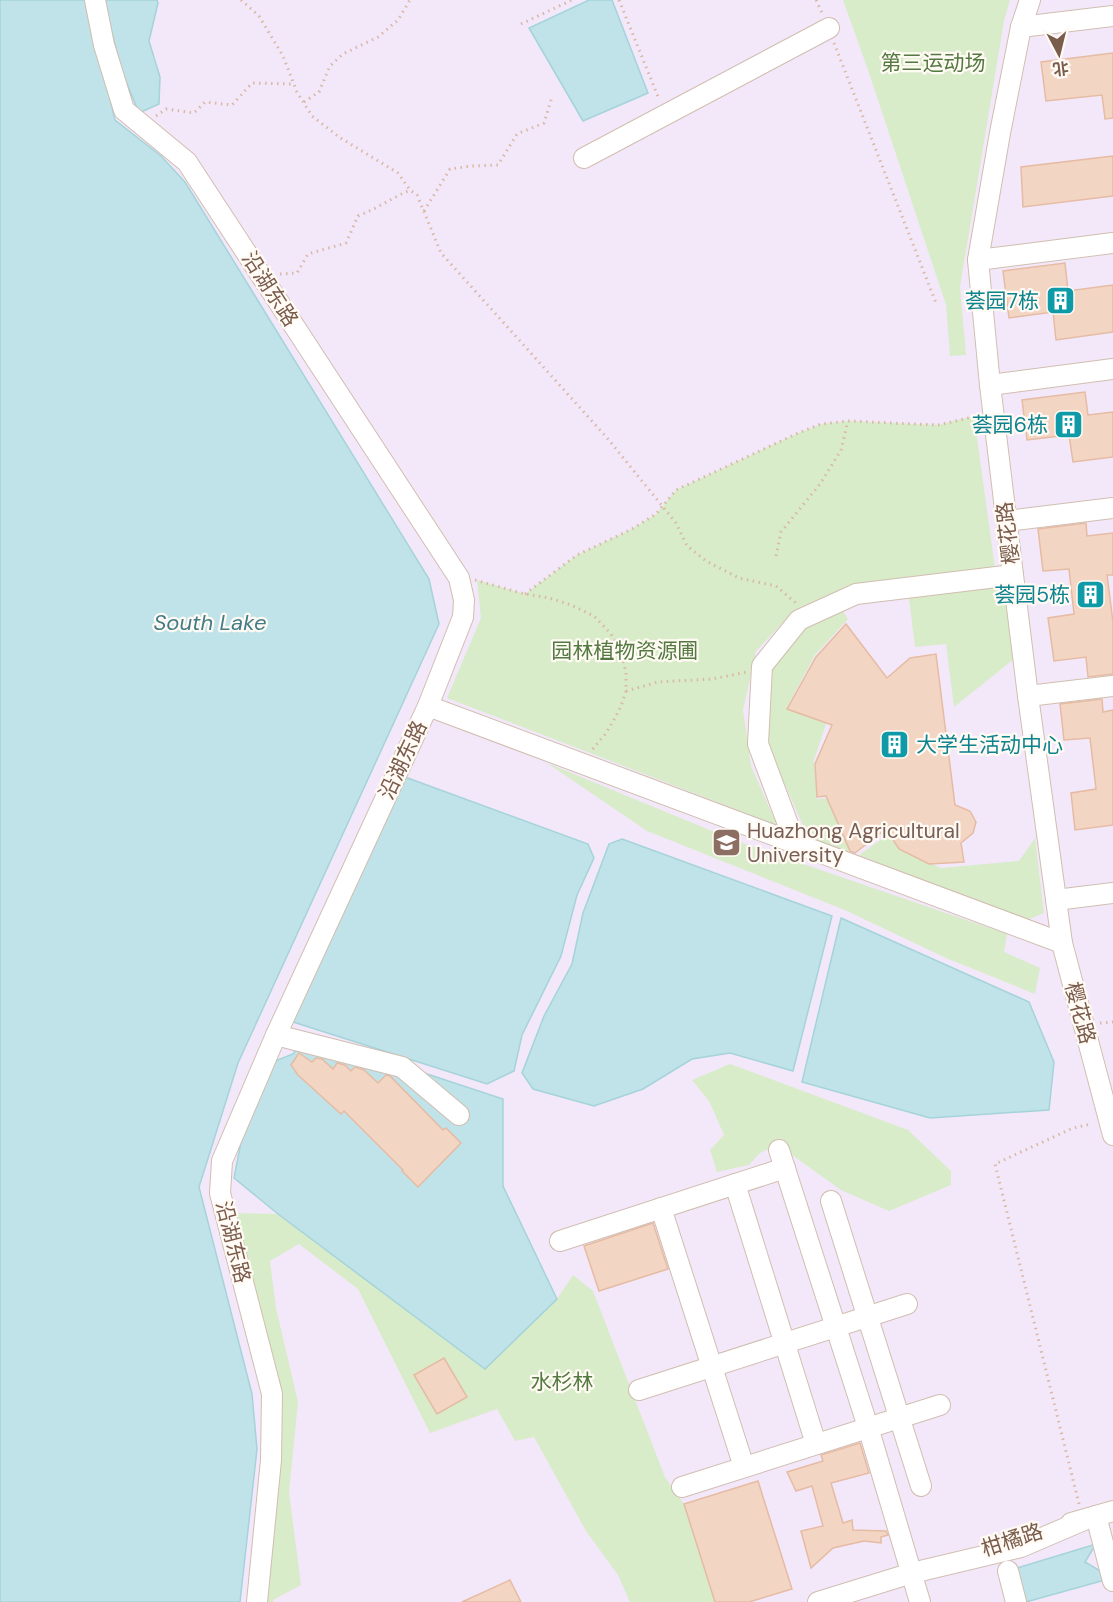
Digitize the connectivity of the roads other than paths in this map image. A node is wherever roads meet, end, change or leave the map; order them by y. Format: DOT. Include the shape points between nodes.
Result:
graph roads {
  1 [pos="95,0"];
  2 [pos="1030,0"];
  3 [pos="1113,16"];
  4 [pos="1021,27"];
  5 [pos="829,28"];
  6 [pos="584,158"];
  7 [pos="1113,243"];
  8 [pos="978,260"];
  9 [pos="1113,369"];
  10 [pos="990,384"];
  11 [pos="1113,508"];
  12 [pos="1007,521"];
  13 [pos="1013,575"];
  14 [pos="1113,686"];
  15 [pos="1028,696"];
  16 [pos="428,706"];
  17 [pos="795,843"];
  18 [pos="1113,893"];
  19 [pos="1056,900"];
  20 [pos="1062,943"];
  21 [pos="276,1035"];
  22 [pos="459,1115"];
  23 [pos="1111,1127"];
  24 [pos="735,1184"];
  25 [pos="831,1201"];
  26 [pos="661,1208"];
  27 [pos="560,1240"];
  28 [pos="907,1304"];
  29 [pos="867,1317"];
  30 [pos="836,1327"];
  31 [pos="785,1344"];
  32 [pos="713,1367"];
  33 [pos="639,1390"];
  34 [pos="940,1405"];
  35 [pos="900,1418"];
  36 [pos="868,1427"];
  37 [pos="816,1444"];
  38 [pos="744,1467"];
  39 [pos="921,1486"];
  40 [pos="681,1487"];
  41 [pos="1098,1516"];
  42 [pos="1008,1571"];
  43 [pos="912,1573"];
  44 [pos="1113,1581"];
  45 [pos="257,1602"];
  46 [pos="818,1602"];
  47 [pos="920,1602"];
  48 [pos="1016,1602"];
  1 -- 16 [label="street, 沿湖东路" via="124,110 187,162 459,578 463,617"];
  2 -- 4 [label="street, 樱花路"];
  3 -- 4 [label="street"];
  4 -- 8 [label="street, 樱花路"];
  5 -- 6 [label="street"];
  7 -- 8 [label="street"];
  8 -- 10 [label="street, 樱花路"];
  9 -- 10 [label="street"];
  10 -- 12 [label="street, 樱花路"];
  11 -- 12 [label="street"];
  12 -- 13 [label="street, 樱花路"];
  13 -- 15 [label="street, 樱花路"];
  13 -- 17 [label="street" via="856,594 799,620 762,666 759,744"];
  14 -- 15 [label="street"];
  15 -- 19 [label="street, 樱花路"];
  16 -- 17 [label="street"];
  16 -- 21 [label="street, 沿湖东路"];
  17 -- 20 [label="street"];
  18 -- 19 [label="street"];
  19 -- 20 [label="street, 樱花路"];
  20 -- 23 [label="street, 樱花路"];
  21 -- 22 [label="street" via="402,1067"];
  21 -- 45 [label="street, 沿湖东路" via="222,1161 220,1193 272,1394 271,1460"];
  24 -- 26 [label="street"];
  24 -- 30 [label="street" via="782,1159"];
  24 -- 31 [label="street"];
  25 -- 29 [label="street"];
  26 -- 27 [label="street"];
  26 -- 32 [label="street"];
  28 -- 29 [label="street"];
  29 -- 30 [label="street"];
  29 -- 35 [label="street"];
  30 -- 31 [label="street"];
  30 -- 36 [label="street"];
  31 -- 32 [label="street"];
  31 -- 37 [label="street"];
  32 -- 33 [label="street"];
  32 -- 38 [label="street"];
  34 -- 35 [label="street"];
  35 -- 36 [label="street"];
  35 -- 39 [label="street"];
  36 -- 37 [label="street"];
  36 -- 43 [label="street"];
  37 -- 38 [label="street"];
  38 -- 40 [label="street"];
  41 -- 43 [label="street, 柑橘路" via="1021,1547"];
  41 -- 44 [label="street"];
  42 -- 48 [label="street"];
  43 -- 46 [label="street, 柑橘路"];
  43 -- 47 [label="street"];
}
